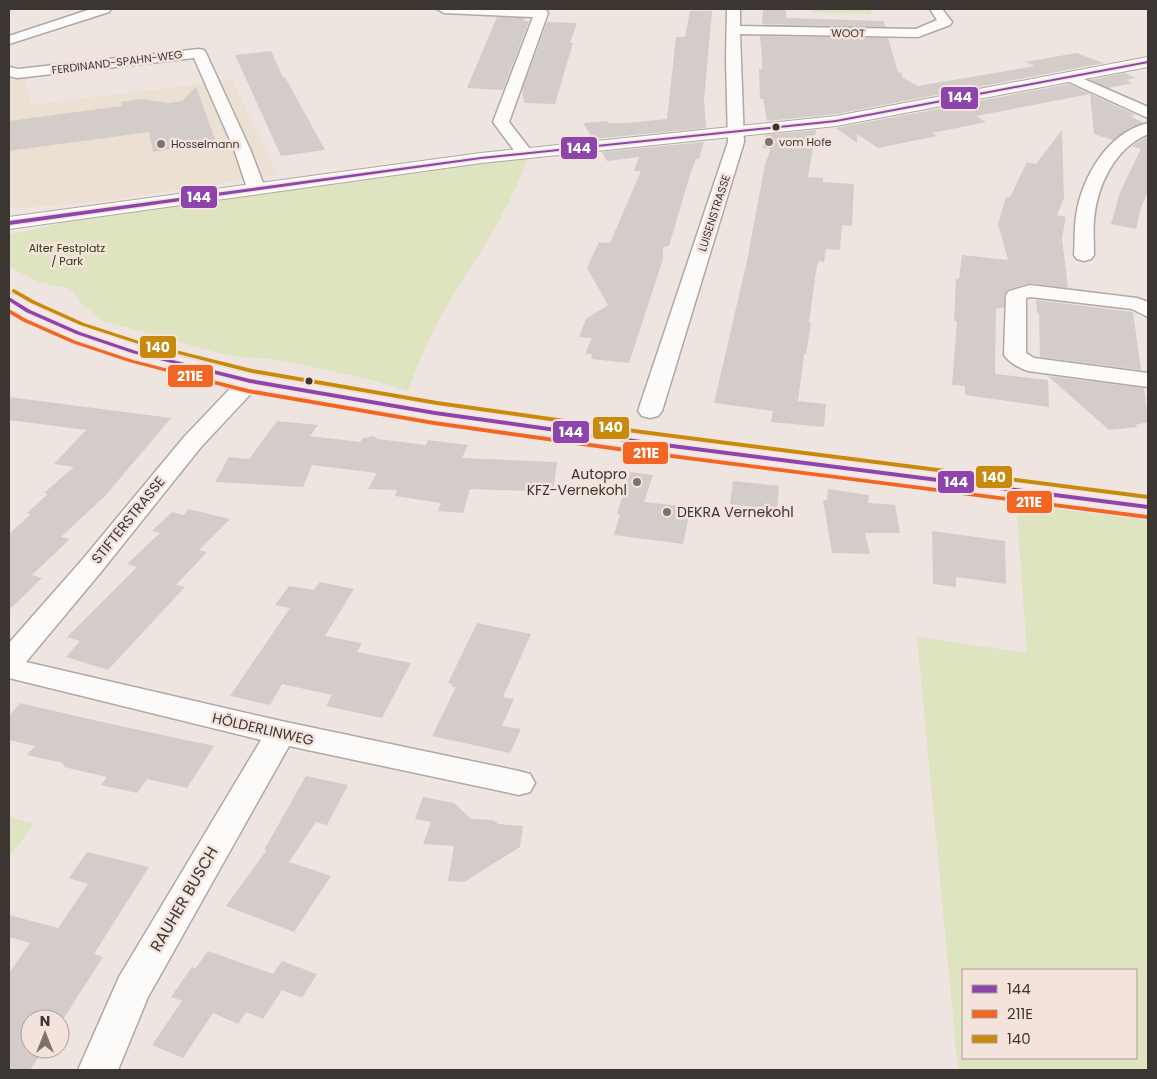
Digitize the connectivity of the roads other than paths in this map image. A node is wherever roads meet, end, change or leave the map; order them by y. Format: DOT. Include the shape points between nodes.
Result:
graph roads {
  1 [pos="104,9"];
  2 [pos="444,9"];
  3 [pos="734,9"];
  4 [pos="936,9"];
  5 [pos="733,30"];
  6 [pos="9,40"];
  7 [pos="1148,62"];
  8 [pos="9,71"];
  9 [pos="1070,77"];
  10 [pos="1148,113"];
  11 [pos="1148,128"];
  12 [pos="738,131"];
  13 [pos="525,152"];
  14 [pos="256,188"];
  15 [pos="9,223"];
  16 [pos="1084,255"];
  17 [pos="9,299"];
  18 [pos="1148,311"];
  19 [pos="1148,380"];
  20 [pos="250,381"];
  21 [pos="650,411"];
  22 [pos="1096,500"];
  23 [pos="1148,507"];
  24 [pos="1148,521"];
  25 [pos="9,662"];
  26 [pos="9,668"];
  27 [pos="281,733"];
  28 [pos="519,783"];
  29 [pos="98,1070"];
  1 -- 6 [label="street"];
  2 -- 13 [label="street" via="541,13 501,122"];
  3 -- 5 [label="street, LUISENSTRASSE"];
  4 -- 5 [label="street, WOOT" via="945,22 918,33"];
  5 -- 12 [label="street, LUISENSTRASSE"];
  7 -- 9 [label="street"];
  8 -- 14 [label="street, FERDINAND-SPAHN-WEG" via="17,74 199,53"];
  9 -- 10 [label="street"];
  9 -- 12 [label="street" via="836,121"];
  11 -- 16 [label="street" via="1116,147 1098,175 1086,210"];
  12 -- 13 [label="street"];
  12 -- 21 [label="street, LUISENSTRASSE"];
  13 -- 14 [label="street"];
  14 -- 15 [label="street"];
  17 -- 20 [label="main road" via="28,311 97,340"];
  18 -- 19 [label="street" via="1137,304 1030,291 1016,295 1015,355 1028,364"];
  20 -- 22 [label="main road" via="509,423"];
  20 -- 25 [label="street, STIFTERSTRASSE" via="184,451"];
  22 -- 23 [label="main road"];
  22 -- 24 [label="main road"];
  26 -- 27 [label="street, HÖLDERLINWEG"];
  27 -- 28 [label="street, HÖLDERLINWEG"];
  27 -- 29 [label="street, RAUHER BUSCH" via="132,989"];
}
